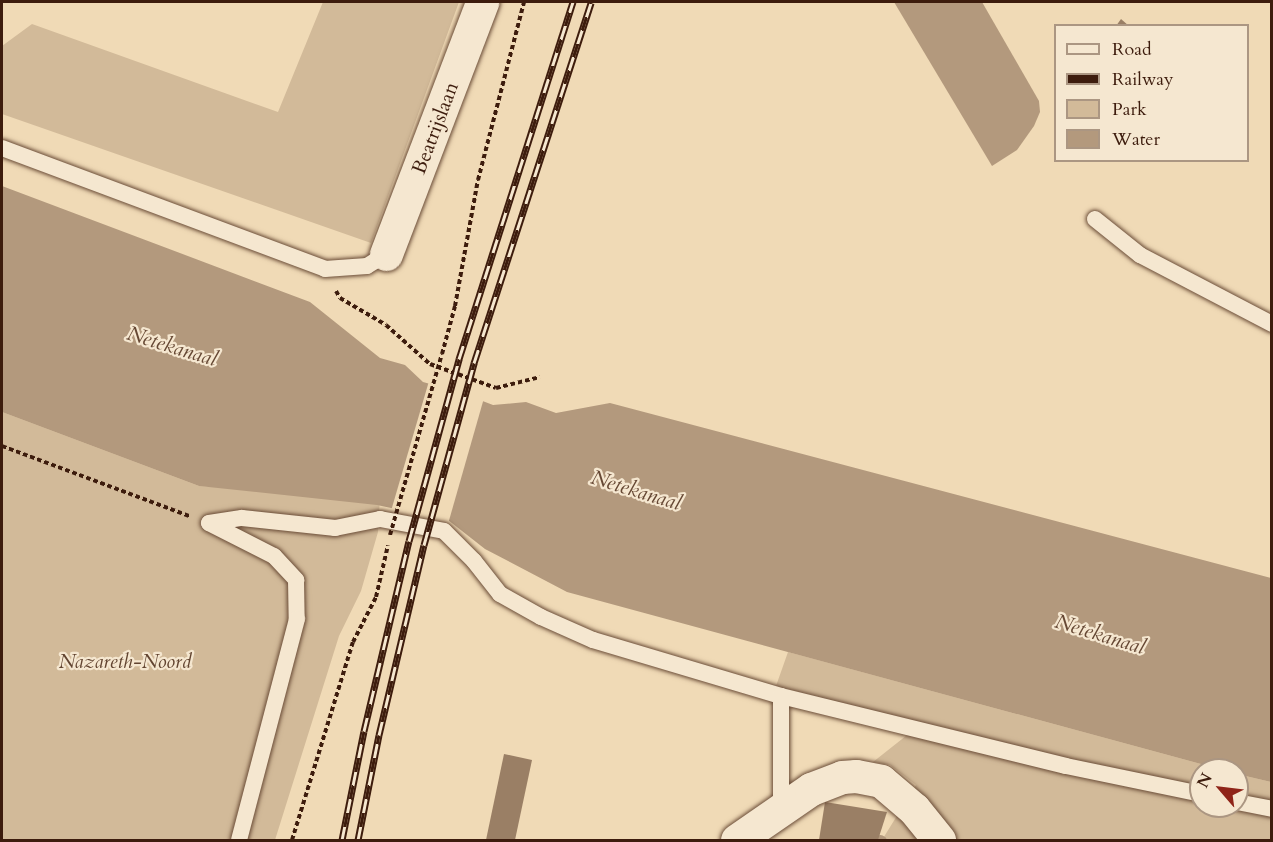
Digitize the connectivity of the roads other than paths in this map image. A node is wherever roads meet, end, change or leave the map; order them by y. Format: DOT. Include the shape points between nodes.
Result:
graph roads {
  1 [pos="482,2"];
  2 [pos="2,148"];
  3 [pos="1095,219"];
  4 [pos="386,254"];
  5 [pos="1272,324"];
  6 [pos="781,696"];
  7 [pos="1189,792"];
  8 [pos="1249,804"];
  9 [pos="781,807"];
  10 [pos="1272,809"];
  11 [pos="239,840"];
  12 [pos="737,840"];
  13 [pos="939,840"];
  1 -- 4 [label="street, Beatrijslaan"];
  2 -- 4 [label="lane" via="325,269 367,266"];
  3 -- 5 [label="lane" via="1140,255"];
  6 -- 7 [label="lane" via="1066,766"];
  6 -- 9 [label="lane"];
  6 -- 11 [label="lane" via="593,640 541,617 500,594 444,531 380,519 335,528 242,518 209,523 274,556 296,580 297,619"];
  8 -- 10 [label="lane"];
  9 -- 12 [label="street"];
  9 -- 13 [label="street" via="842,777 881,781 914,809"];
}
